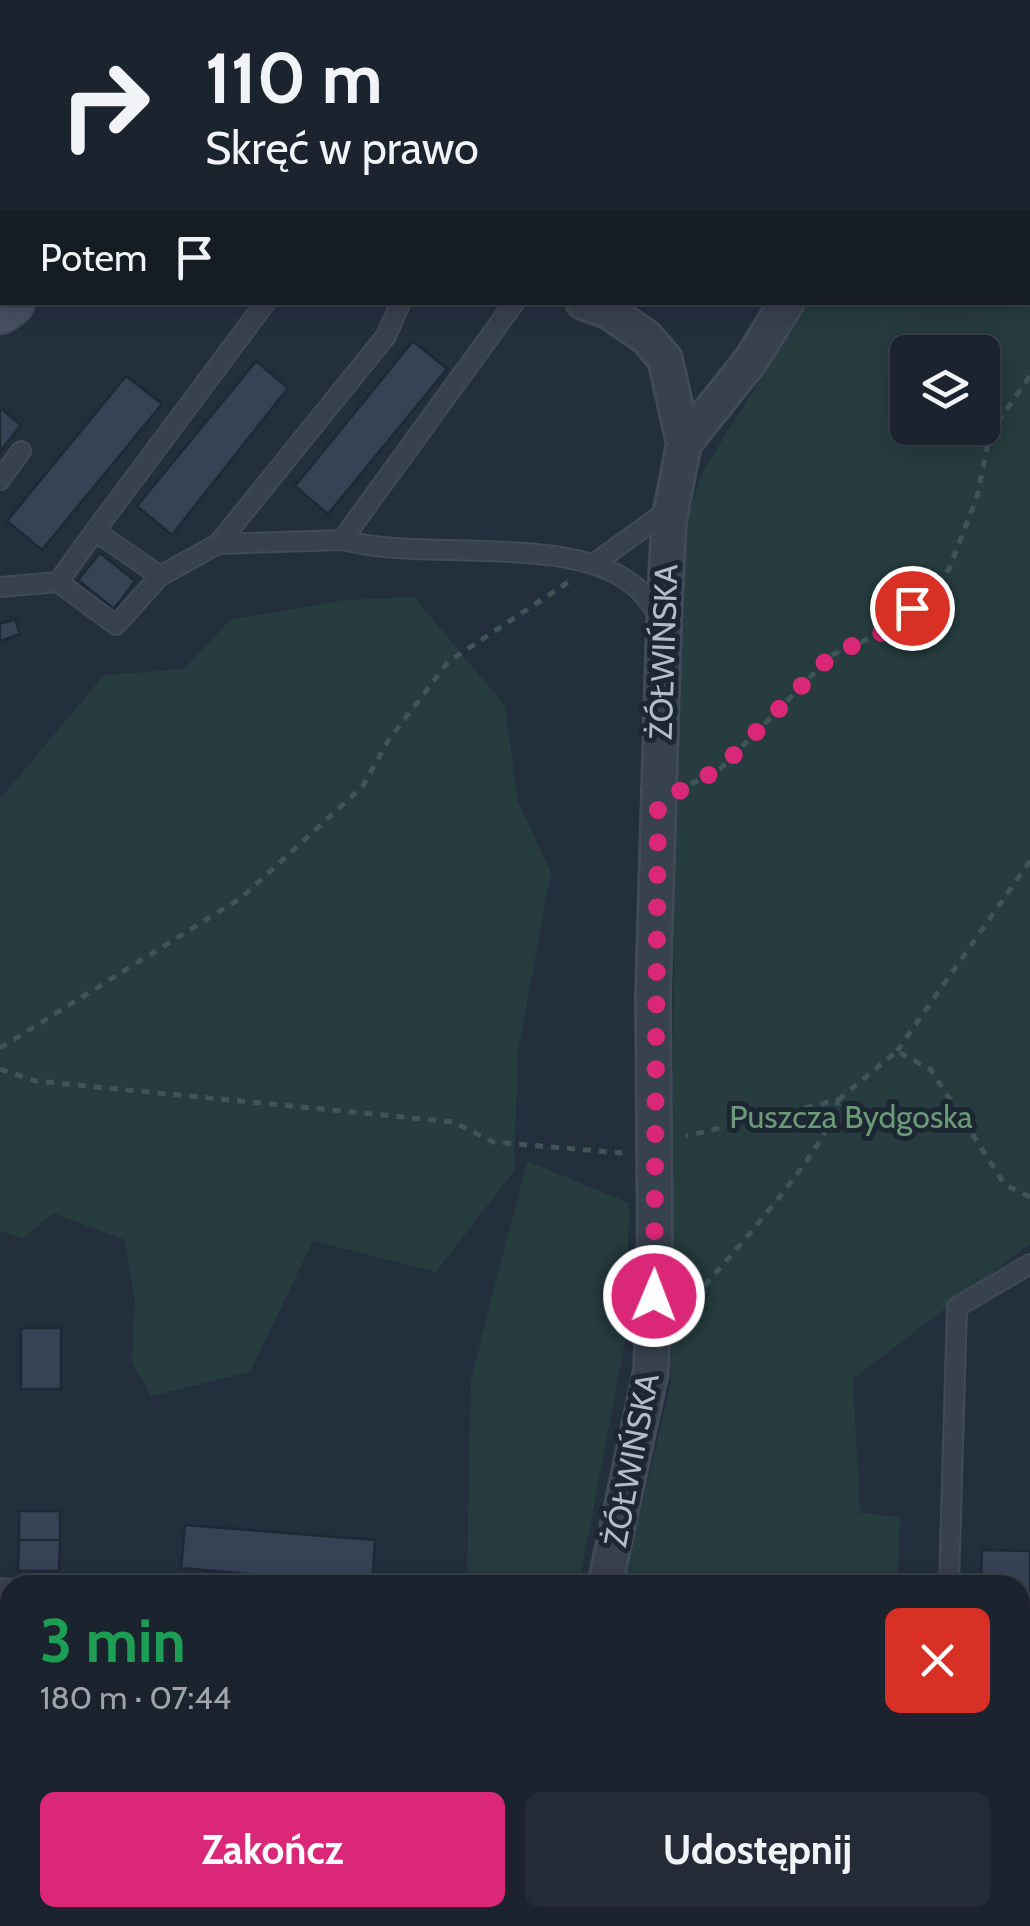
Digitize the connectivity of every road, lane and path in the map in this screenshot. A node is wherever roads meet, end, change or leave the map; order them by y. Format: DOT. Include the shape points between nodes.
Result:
graph roads {
  1 [pos="264,305"];
  2 [pos="400,305"];
  3 [pos="513,305"];
  4 [pos="594,305"];
  5 [pos="785,305"];
  6 [pos="629,314"];
  7 [pos="1030,376"];
  8 [pos="684,444"];
  9 [pos="20,451"];
  10 [pos="0,480"];
  11 [pos="672,508"];
  12 [pos="95,531"];
  13 [pos="342,540"];
  14 [pos="218,544"];
  15 [pos="595,563"];
  16 [pos="160,576"];
  17 [pos="58,582"];
  18 [pos="0,587"];
  19 [pos="664,621"];
  20 [pos="658,803"];
  21 [pos="1030,860"];
  22 [pos="0,1048"];
  23 [pos="897,1051"];
  24 [pos="0,1069"];
  25 [pos="838,1100"];
  26 [pos="654,1144"];
  27 [pos="1030,1197"];
  28 [pos="1030,1264"];
  29 [pos="652,1350"];
  30 [pos="608,1575"];
  31 [pos="949,1575"];
  1 -- 12 [label="lane"];
  2 -- 14 [label="lane" via="386,336"];
  3 -- 13 [label="lane"];
  4 -- 6 [label="street, ŻÓŁWIŃSKA"];
  5 -- 8 [label="street" via="752,360"];
  6 -- 8 [label="street, ŻÓŁWIŃSKA" via="665,358"];
  7 -- 20 [label="path" via="990,432 976,497 949,570 892,628 832,655 721,768"];
  8 -- 11 [label="street, ŻÓŁWIŃSKA"];
  9 -- 10 [label="lane"];
  11 -- 15 [label="lane"];
  11 -- 19 [label="street, ŻÓŁWIŃSKA"];
  12 -- 16 [label="lane"];
  12 -- 17 [label="lane"];
  13 -- 14 [label="lane"];
  13 -- 15 [label="lane" via="374,549"];
  14 -- 16 [label="lane"];
  15 -- 19 [label="lane" via="634,584"];
  15 -- 22 [label="path" via="448,662 388,740 363,786 241,898"];
  16 -- 17 [label="lane" via="116,626"];
  17 -- 18 [label="lane"];
  19 -- 20 [label="street, ŻÓŁWIŃSKA"];
  20 -- 26 [label="street, ŻÓŁWIŃSKA"];
  21 -- 23 [label="path"];
  23 -- 25 [label="path"];
  23 -- 27 [label="path" via="931,1070 1005,1185"];
  24 -- 26 [label="path" via="36,1081 454,1122 493,1142 612,1156"];
  25 -- 26 [label="path"];
  25 -- 29 [label="path" via="835,1119 810,1156"];
  26 -- 29 [label="street, ŻÓŁWIŃSKA"];
  28 -- 31 [label="lane" via="957,1307"];
  29 -- 30 [label="street, ŻÓŁWIŃSKA"];
}
